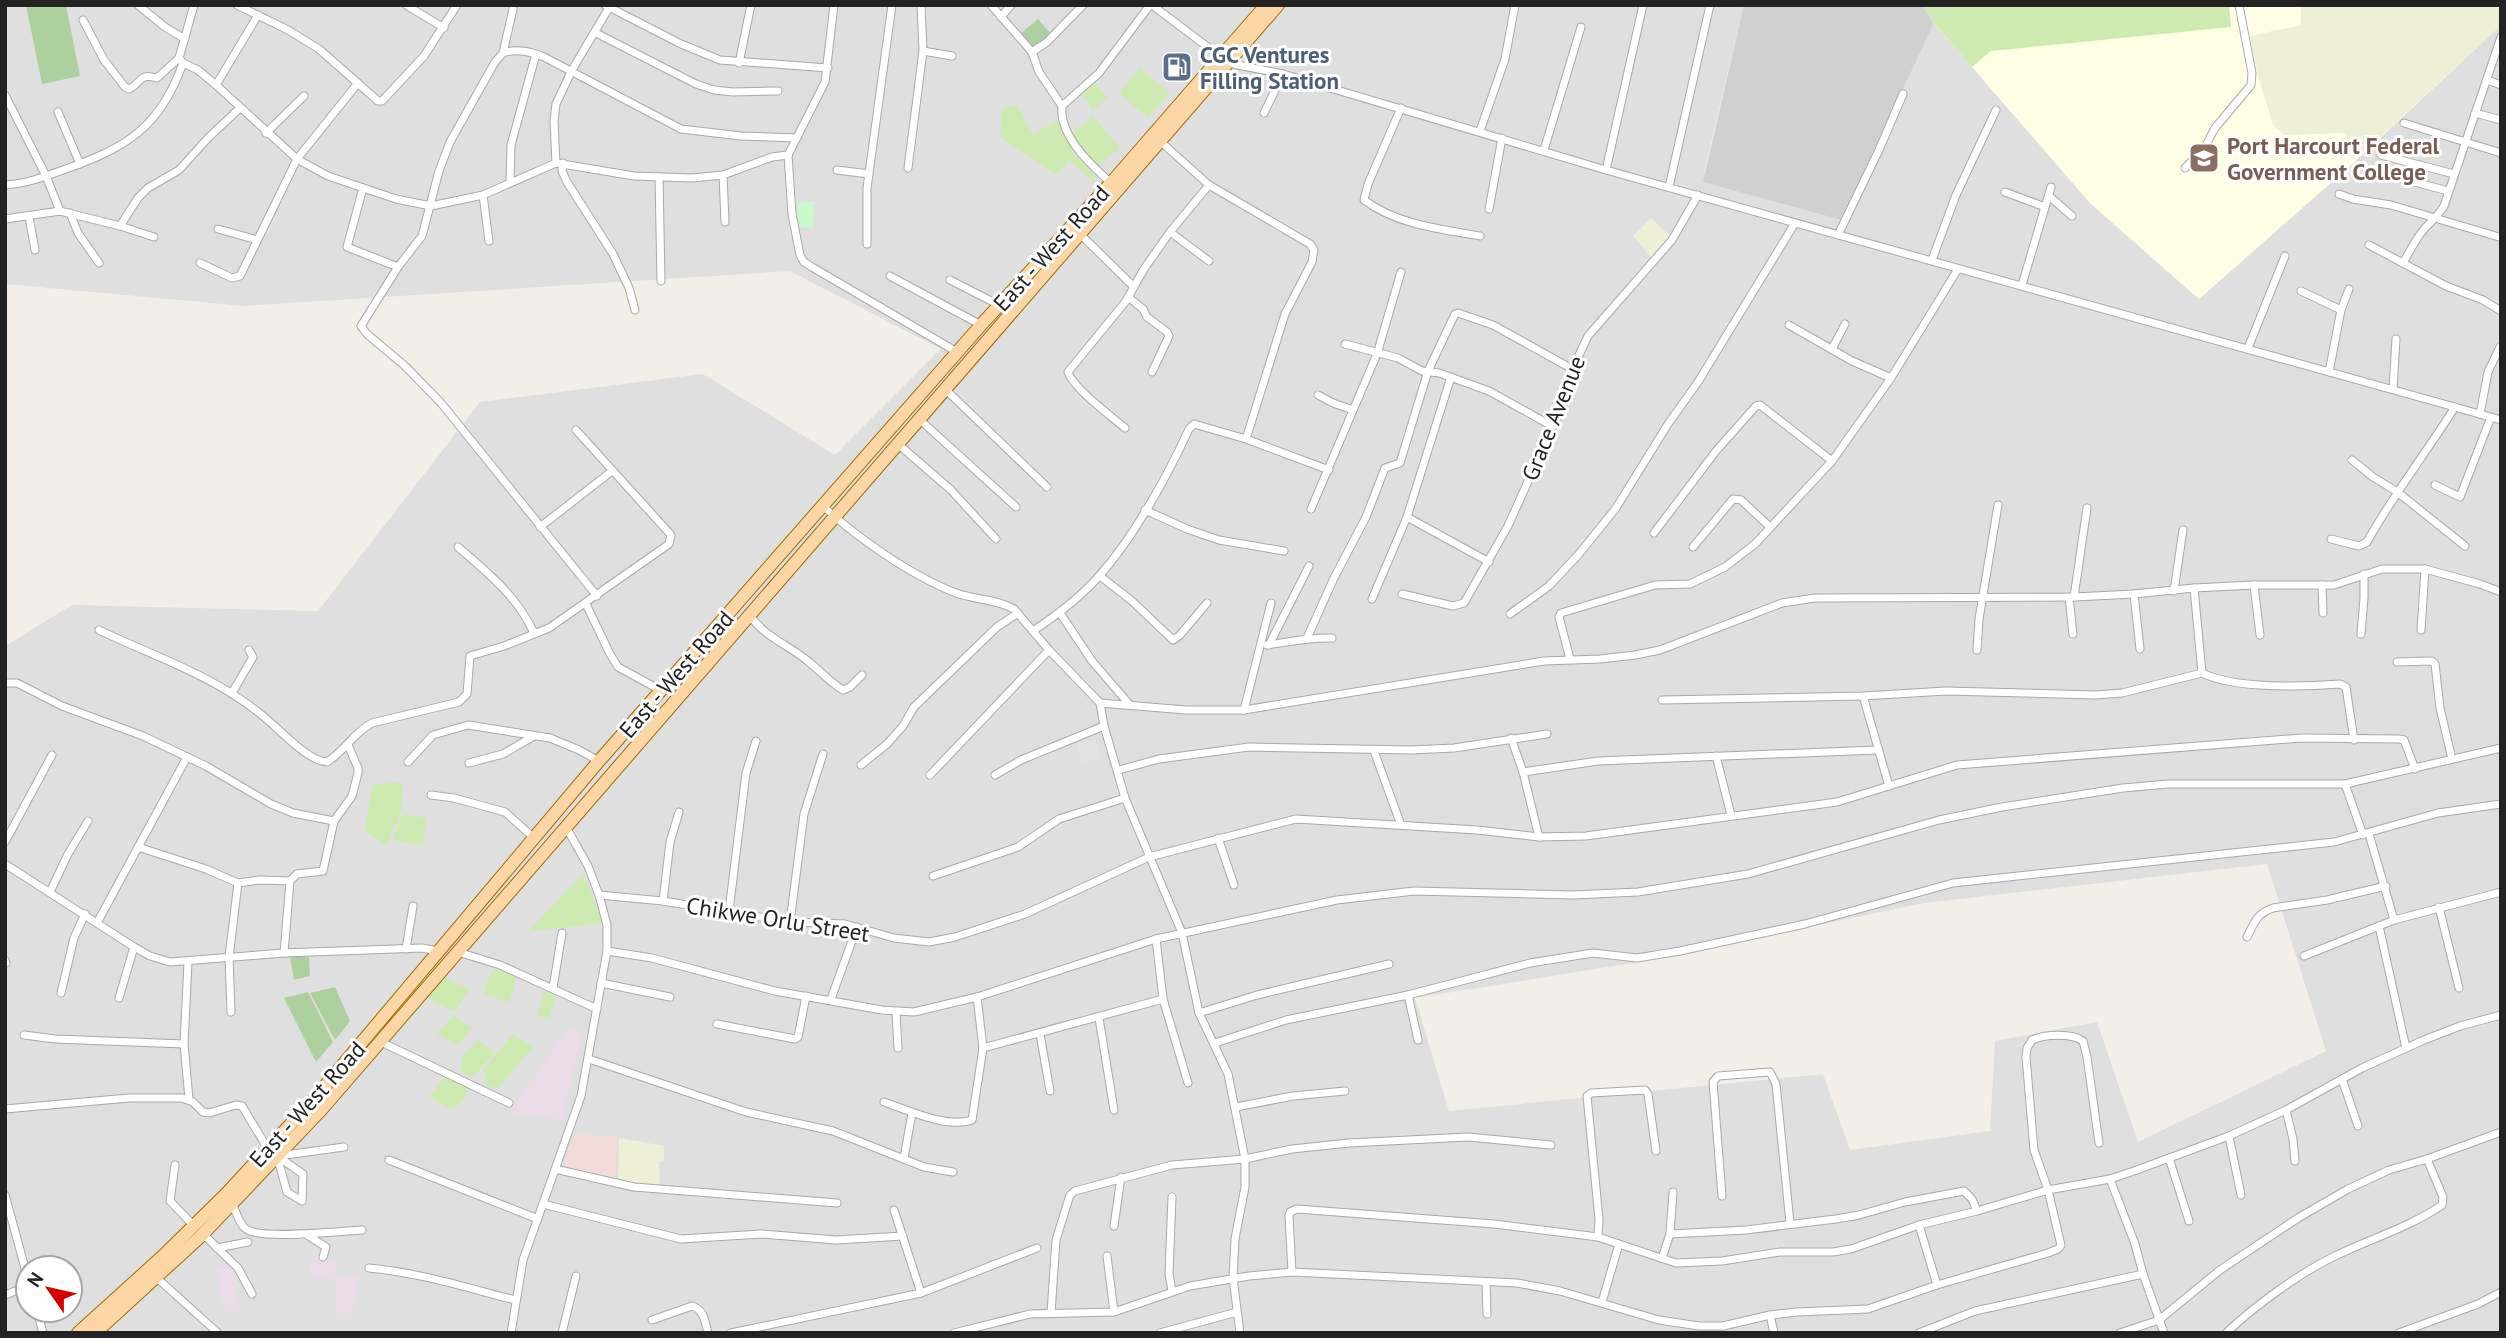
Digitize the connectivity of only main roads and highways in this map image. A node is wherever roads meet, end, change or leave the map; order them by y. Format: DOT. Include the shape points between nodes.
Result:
graph roads {
  1 [pos="1266,5"];
  2 [pos="1278,5"];
  3 [pos="1225,60"];
  4 [pos="273,1152"];
  5 [pos="198,1230"];
  6 [pos="102,1331"];
  7 [pos="78,1333"];
  1 -- 3 [label="main road, East - West Road"];
  2 -- 3 [label="main road, East - West Road"];
  3 -- 4 [label="main road, East - West Road" via="981,325 599,761"];
  3 -- 4 [label="main road, East - West Road" via="1161,142 381,1042"];
  4 -- 5 [label="main road, East - West Road"];
  4 -- 5 [label="main road, East - West Road" via="233,1205"];
  5 -- 6 [label="main road, East - West Road"];
  5 -- 7 [label="main road, East - West Road"];
}
